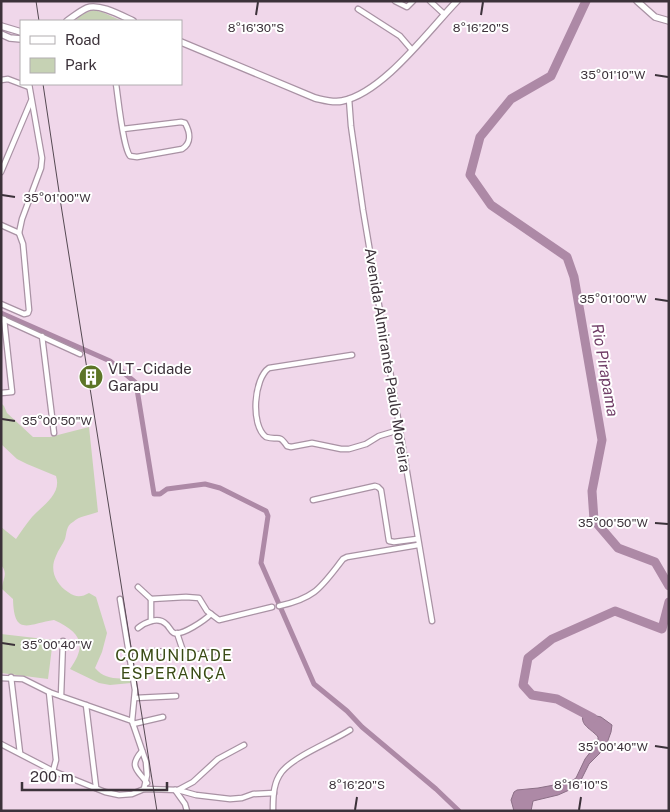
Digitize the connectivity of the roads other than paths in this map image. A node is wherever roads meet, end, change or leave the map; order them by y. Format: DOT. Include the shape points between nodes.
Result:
graph roads {
  1 [pos="395,1"];
  2 [pos="413,1"];
  3 [pos="430,1"];
  4 [pos="457,1"];
  5 [pos="637,1"];
  6 [pos="358,9"];
  7 [pos="444,14"];
  8 [pos="71,20"];
  9 [pos="131,20"];
  10 [pos="669,21"];
  11 [pos="1,26"];
  12 [pos="20,32"];
  13 [pos="1,34"];
  14 [pos="20,39"];
  15 [pos="182,42"];
  16 [pos="412,50"];
  17 [pos="1,80"];
  18 [pos="20,83"];
  19 [pos="116,85"];
  20 [pos="29,86"];
  21 [pos="349,99"];
  22 [pos="31,100"];
  23 [pos="123,129"];
  24 [pos="1,172"];
  25 [pos="1,225"];
  26 [pos="19,232"];
  27 [pos="1,304"];
  28 [pos="3,319"];
  29 [pos="42,336"];
  30 [pos="80,354"];
  31 [pos="352,355"];
  32 [pos="1,393"];
  33 [pos="399,430"];
  34 [pos="54,433"];
  35 [pos="313,500"];
  36 [pos="417,539"];
  37 [pos="418,545"];
  38 [pos="138,587"];
  39 [pos="120,598"];
  40 [pos="150,598"];
  41 [pos="279,606"];
  42 [pos="272,607"];
  43 [pos="211,614"];
  44 [pos="151,621"];
  45 [pos="432,621"];
  46 [pos="138,628"];
  47 [pos="176,633"];
  48 [pos="63,641"];
  49 [pos="213,652"];
  50 [pos="184,654"];
  51 [pos="128,658"];
  52 [pos="11,677"];
  53 [pos="1,678"];
  54 [pos="49,692"];
  55 [pos="61,696"];
  56 [pos="176,696"];
  57 [pos="135,698"];
  58 [pos="86,705"];
  59 [pos="163,717"];
  60 [pos="132,723"];
  61 [pos="350,730"];
  62 [pos="1,744"];
  63 [pos="244,745"];
  64 [pos="142,752"];
  65 [pos="20,753"];
  66 [pos="53,770"];
  67 [pos="146,781"];
  68 [pos="96,787"];
  69 [pos="144,789"];
  70 [pos="151,790"];
  71 [pos="177,790"];
  72 [pos="274,793"];
  73 [pos="187,811"];
  74 [pos="273,811"];
  1 -- 2 [label="street" via="407,7"];
  3 -- 7 [label="street"];
  4 -- 7 [label="main road"];
  5 -- 10 [label="main road" via="655,17"];
  6 -- 16 [label="street" via="400,36"];
  7 -- 16 [label="main road"];
  8 -- 9 [label="main road" via="92,6"];
  11 -- 12 [label="main road"];
  13 -- 14 [label="main road"];
  15 -- 21 [label="main road" via="315,98 333,102"];
  16 -- 21 [label="main road" via="374,86"];
  17 -- 18 [label="street"];
  19 -- 23 [label="street"];
  20 -- 22 [label="street"];
  21 -- 33 [label="street, Avenida Almirante Paulo Moreira" via="363,210"];
  22 -- 24 [label="street"];
  22 -- 26 [label="street" via="42,163"];
  23 -- 23 [label="street" via="127,153 133,157 182,149 189,141 187,126 181,122"];
  25 -- 26 [label="street"];
  26 -- 27 [label="street" via="23,244 28,313"];
  28 -- 29 [label="street"];
  28 -- 32 [label="street" via="12,392"];
  29 -- 30 [label="street"];
  29 -- 34 [label="street"];
  31 -- 33 [label="street" via="269,368 259,386 255,413 259,429 266,437 284,440 291,447 312,443 341,449 358,447"];
  33 -- 36 [label="street, Avenida Almirante Paulo Moreira"];
  35 -- 36 [label="street" via="378,487 389,541"];
  36 -- 37 [label="street, Avenida Almirante Paulo Moreira"];
  37 -- 41 [label="street" via="347,557 312,594"];
  37 -- 45 [label="street, Avenida Almirante Paulo Moreira"];
  38 -- 40 [label="street"];
  39 -- 51 [label="street"];
  40 -- 43 [label="street" via="199,598"];
  40 -- 44 [label="street"];
  42 -- 43 [label="street" via="222,620"];
  43 -- 47 [label="street" via="189,630"];
  44 -- 46 [label="street"];
  44 -- 47 [label="street" via="162,621"];
  47 -- 50 [label="street"];
  48 -- 55 [label="street"];
  49 -- 50 [label="street"];
  50 -- 51 [label="street" via="156,651"];
  51 -- 57 [label="street"];
  52 -- 53 [label="street"];
  52 -- 54 [label="street" via="23,679"];
  52 -- 65 [label="street"];
  54 -- 55 [label="street"];
  54 -- 66 [label="street" via="56,760"];
  55 -- 58 [label="street"];
  56 -- 57 [label="street"];
  57 -- 60 [label="street"];
  58 -- 60 [label="street"];
  58 -- 68 [label="street"];
  59 -- 60 [label="street"];
  60 -- 64 [label="street"];
  61 -- 72 [label="street" via="284,768"];
  62 -- 65 [label="street"];
  63 -- 71 [label="street" via="218,759 193,782"];
  64 -- 67 [label="street" via="146,762"];
  64 -- 67 [label="street" via="135,765 136,771"];
  65 -- 66 [label="street"];
  66 -- 68 [label="street"];
  67 -- 69 [label="street"];
  67 -- 70 [label="street"];
  68 -- 69 [label="street" via="119,795"];
  69 -- 70 [label="street"];
  70 -- 71 [label="street"];
  71 -- 72 [label="street" via="230,799"];
  71 -- 73 [label="street"];
  72 -- 74 [label="street"];
}
